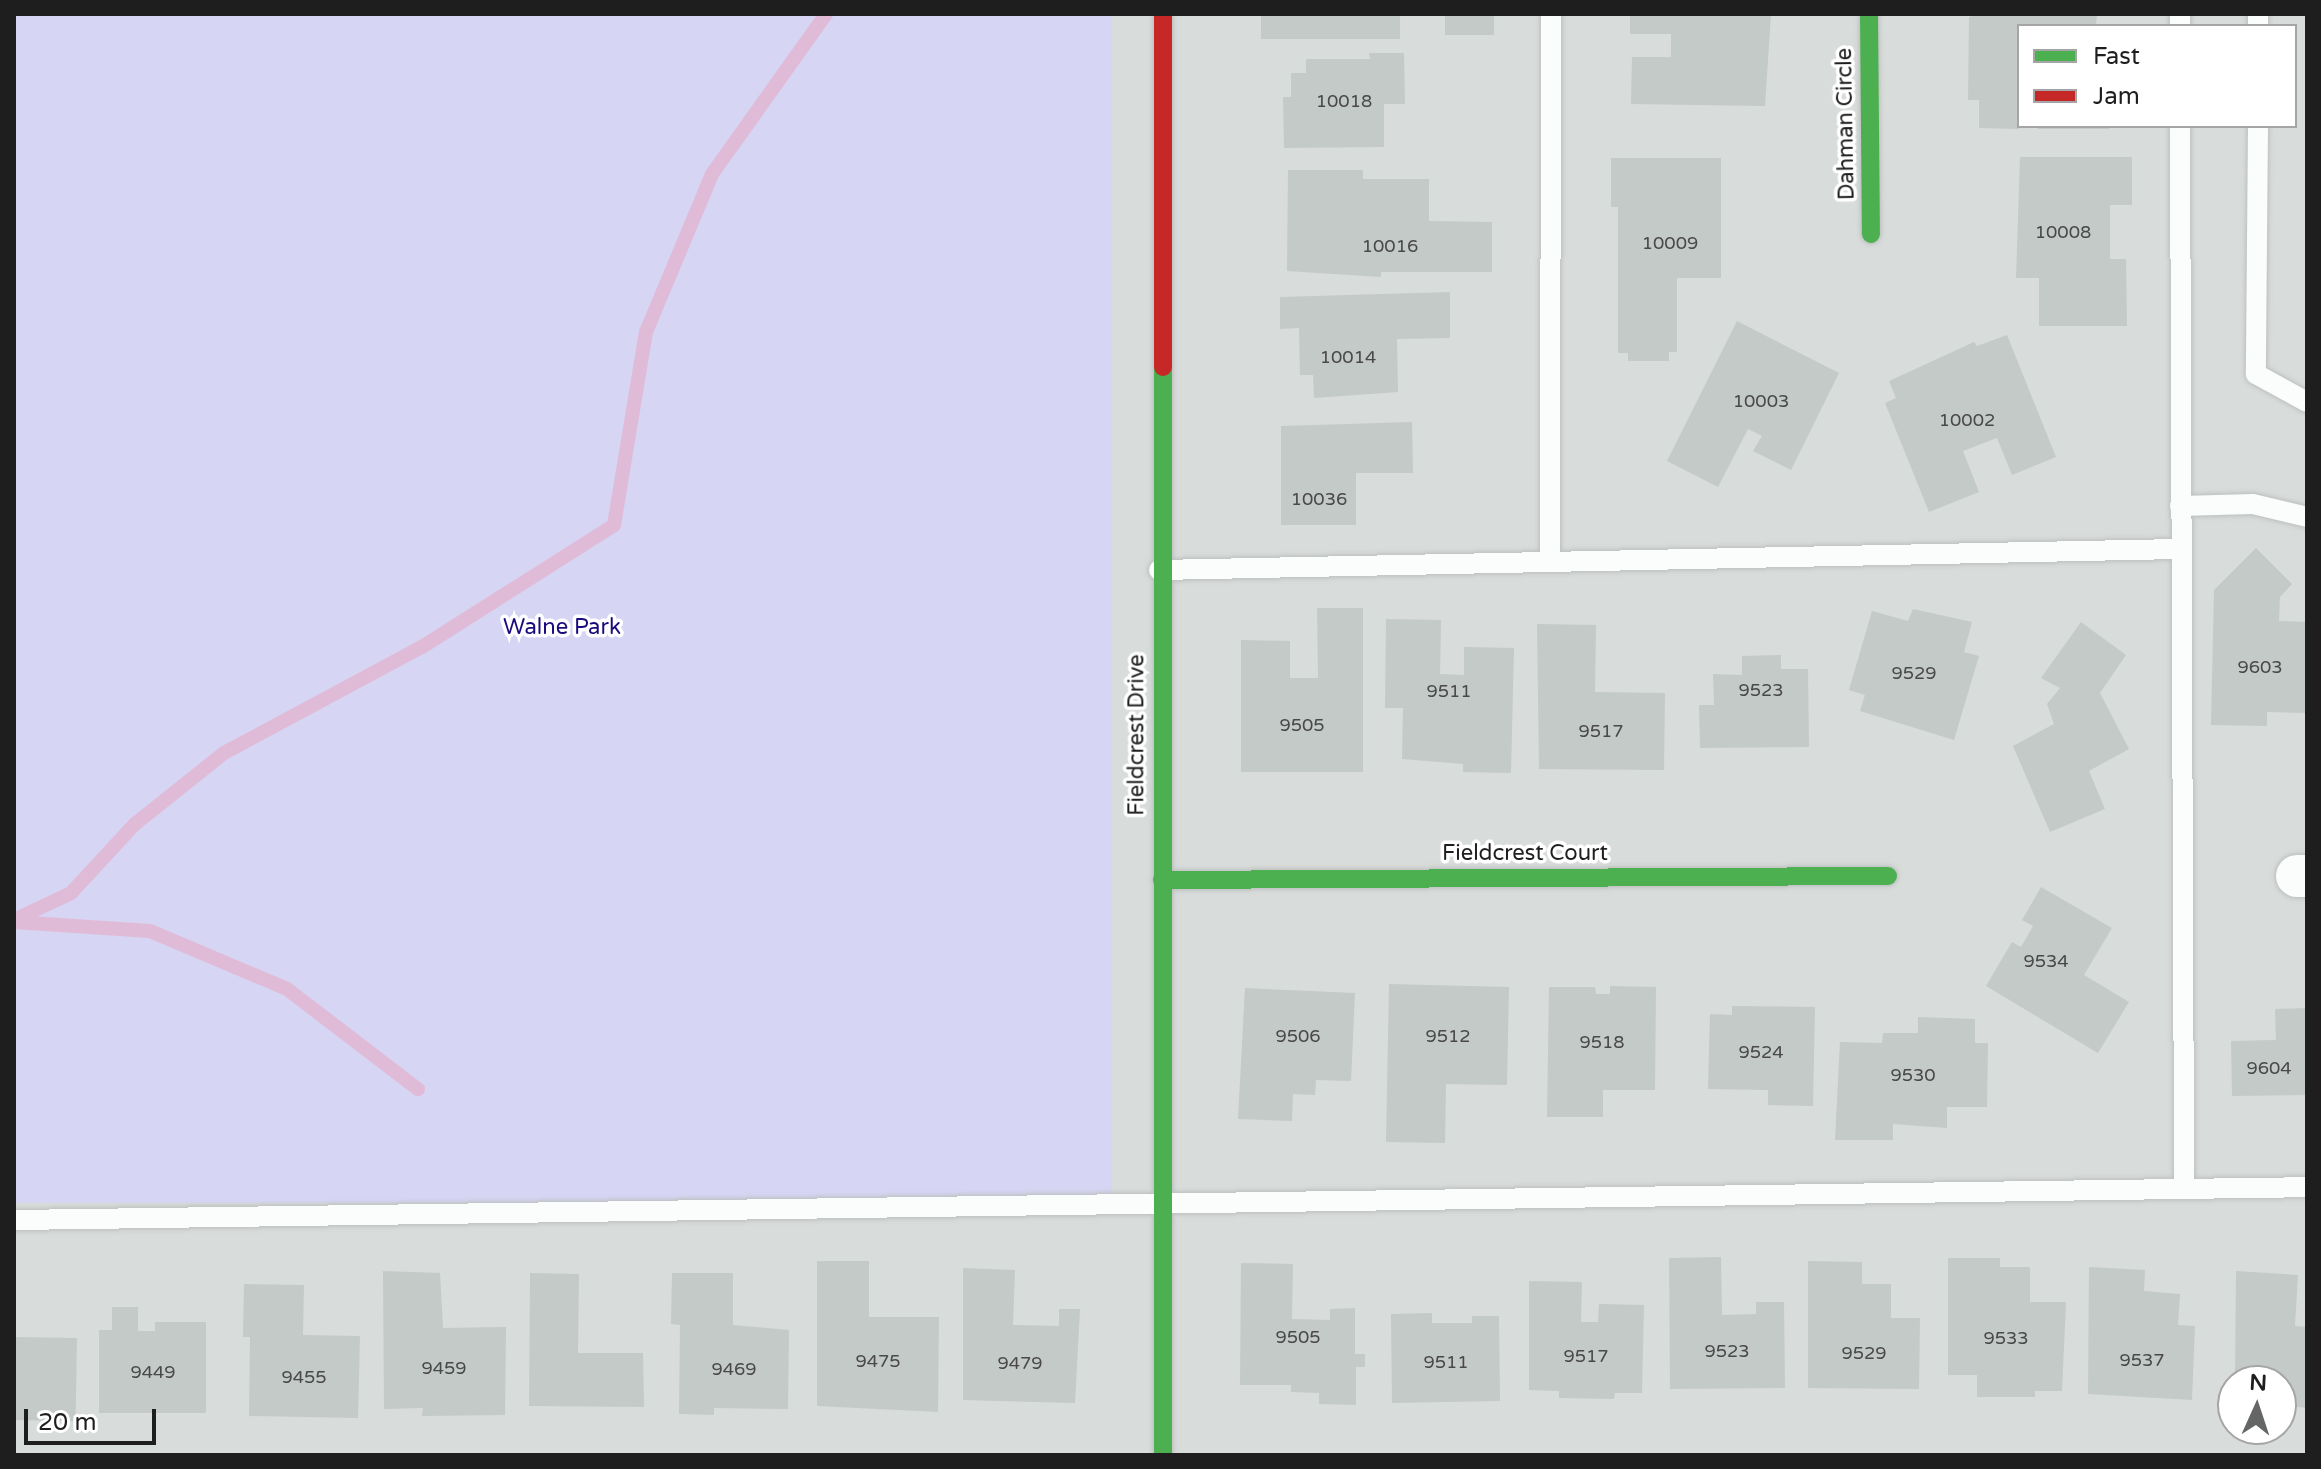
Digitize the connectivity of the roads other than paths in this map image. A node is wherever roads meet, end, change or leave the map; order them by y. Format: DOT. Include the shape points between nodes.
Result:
graph roads {
  1 [pos="1163,14"];
  2 [pos="1551,14"];
  3 [pos="1869,14"];
  4 [pos="2180,128"];
  5 [pos="2258,128"];
  6 [pos="1871,234"];
  7 [pos="2307,402"];
  8 [pos="2180,506"];
  9 [pos="2307,517"];
  10 [pos="2181,549"];
  11 [pos="1550,562"];
  12 [pos="1159,570"];
  13 [pos="1888,876"];
  14 [pos="1162,880"];
  15 [pos="2307,1187"];
  16 [pos="2184,1189"];
  17 [pos="1161,1203"];
  18 [pos="14,1220"];
  19 [pos="1163,1455"];
  1 -- 12 [label="street, Fieldcrest Drive"];
  2 -- 11 [label="lane"];
  3 -- 6 [label="street, Dahman Circle"];
  4 -- 8 [label="lane"];
  5 -- 7 [label="lane" via="2256,374"];
  8 -- 9 [label="lane" via="2253,504"];
  8 -- 10 [label="lane"];
  10 -- 11 [label="lane"];
  10 -- 16 [label="lane"];
  11 -- 12 [label="lane"];
  12 -- 14 [label="street, Fieldcrest Drive"];
  13 -- 14 [label="street, Fieldcrest Court"];
  14 -- 17 [label="street, Fieldcrest Drive"];
  15 -- 16 [label="lane"];
  16 -- 17 [label="lane"];
  17 -- 18 [label="lane"];
  17 -- 19 [label="street, Fieldcrest Drive"];
}
